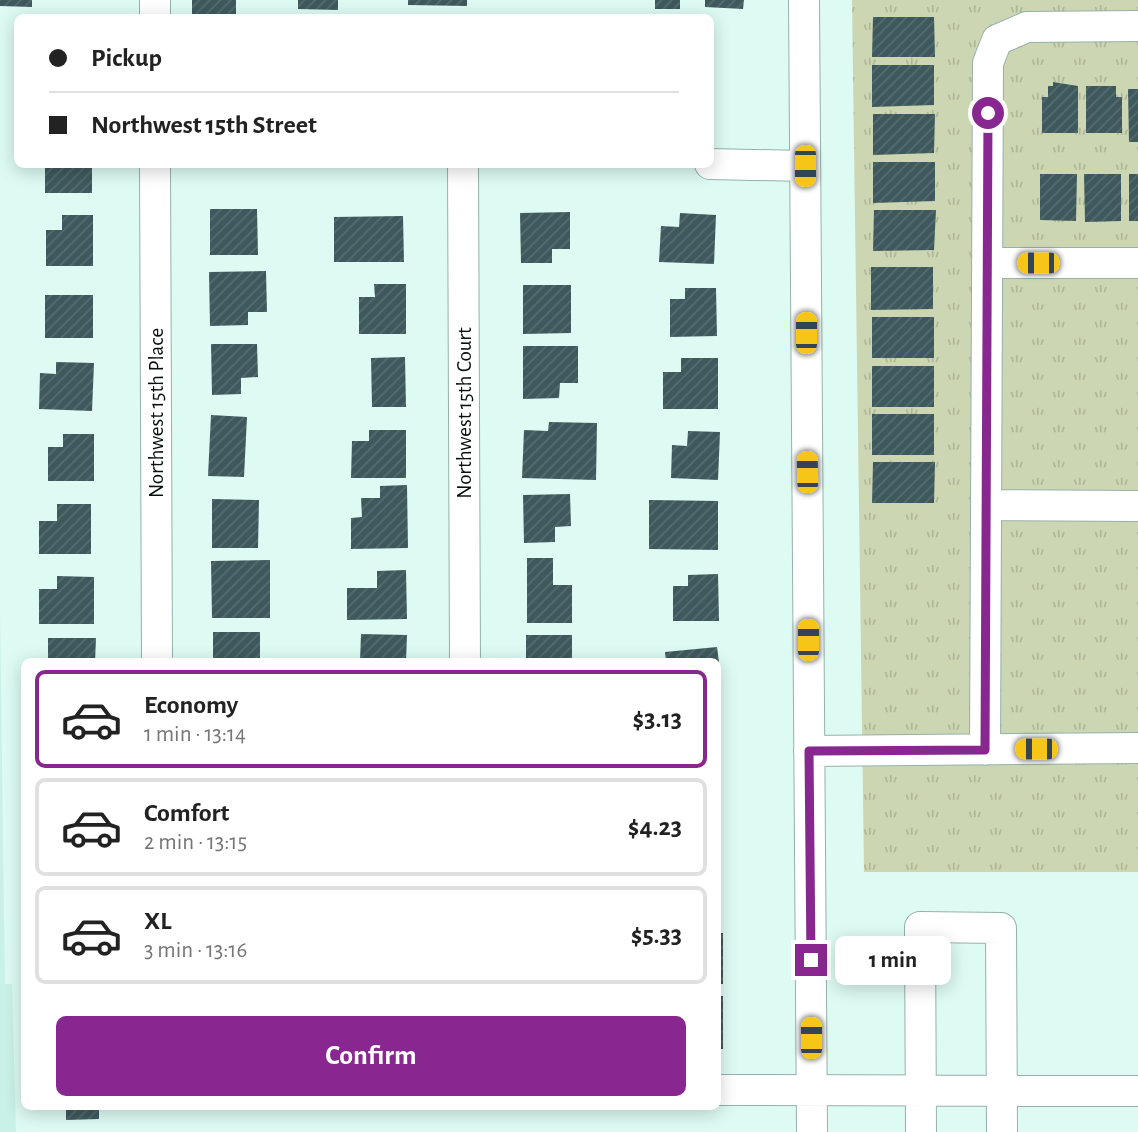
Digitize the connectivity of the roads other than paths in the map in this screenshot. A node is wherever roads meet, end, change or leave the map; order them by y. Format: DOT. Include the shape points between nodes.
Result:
graph roads {
  1 [pos="804,0"];
  2 [pos="1138,26"];
  3 [pos="714,164"];
  4 [pos="805,166"];
  5 [pos="155,168"];
  6 [pos="463,168"];
  7 [pos="1138,262"];
  8 [pos="987,263"];
  9 [pos="986,505"];
  10 [pos="1138,506"];
  11 [pos="157,658"];
  12 [pos="465,658"];
  13 [pos="1138,748"];
  14 [pos="985,750"];
  15 [pos="809,751"];
  16 [pos="721,1090"];
  17 [pos="812,1090"];
  18 [pos="1138,1091"];
  19 [pos="921,1092"];
  20 [pos="1002,1092"];
  21 [pos="812,1132"];
  22 [pos="921,1132"];
  23 [pos="1002,1132"];
  1 -- 4 [label="street"];
  2 -- 8 [label="street" via="1027,27 997,40 988,63"];
  3 -- 4 [label="street"];
  4 -- 15 [label="street"];
  5 -- 11 [label="street, Northwest 15th Place"];
  6 -- 12 [label="street, Northwest 15th Court"];
  7 -- 8 [label="street"];
  8 -- 9 [label="street"];
  9 -- 10 [label="street"];
  9 -- 14 [label="street"];
  13 -- 14 [label="street"];
  14 -- 15 [label="street"];
  15 -- 17 [label="street"];
  16 -- 17 [label="street"];
  17 -- 19 [label="street"];
  17 -- 21 [label="street"];
  18 -- 20 [label="street"];
  19 -- 20 [label="street"];
  19 -- 20 [label="street" via="920,927 1001,928"];
  19 -- 22 [label="street"];
  20 -- 23 [label="street"];
}
